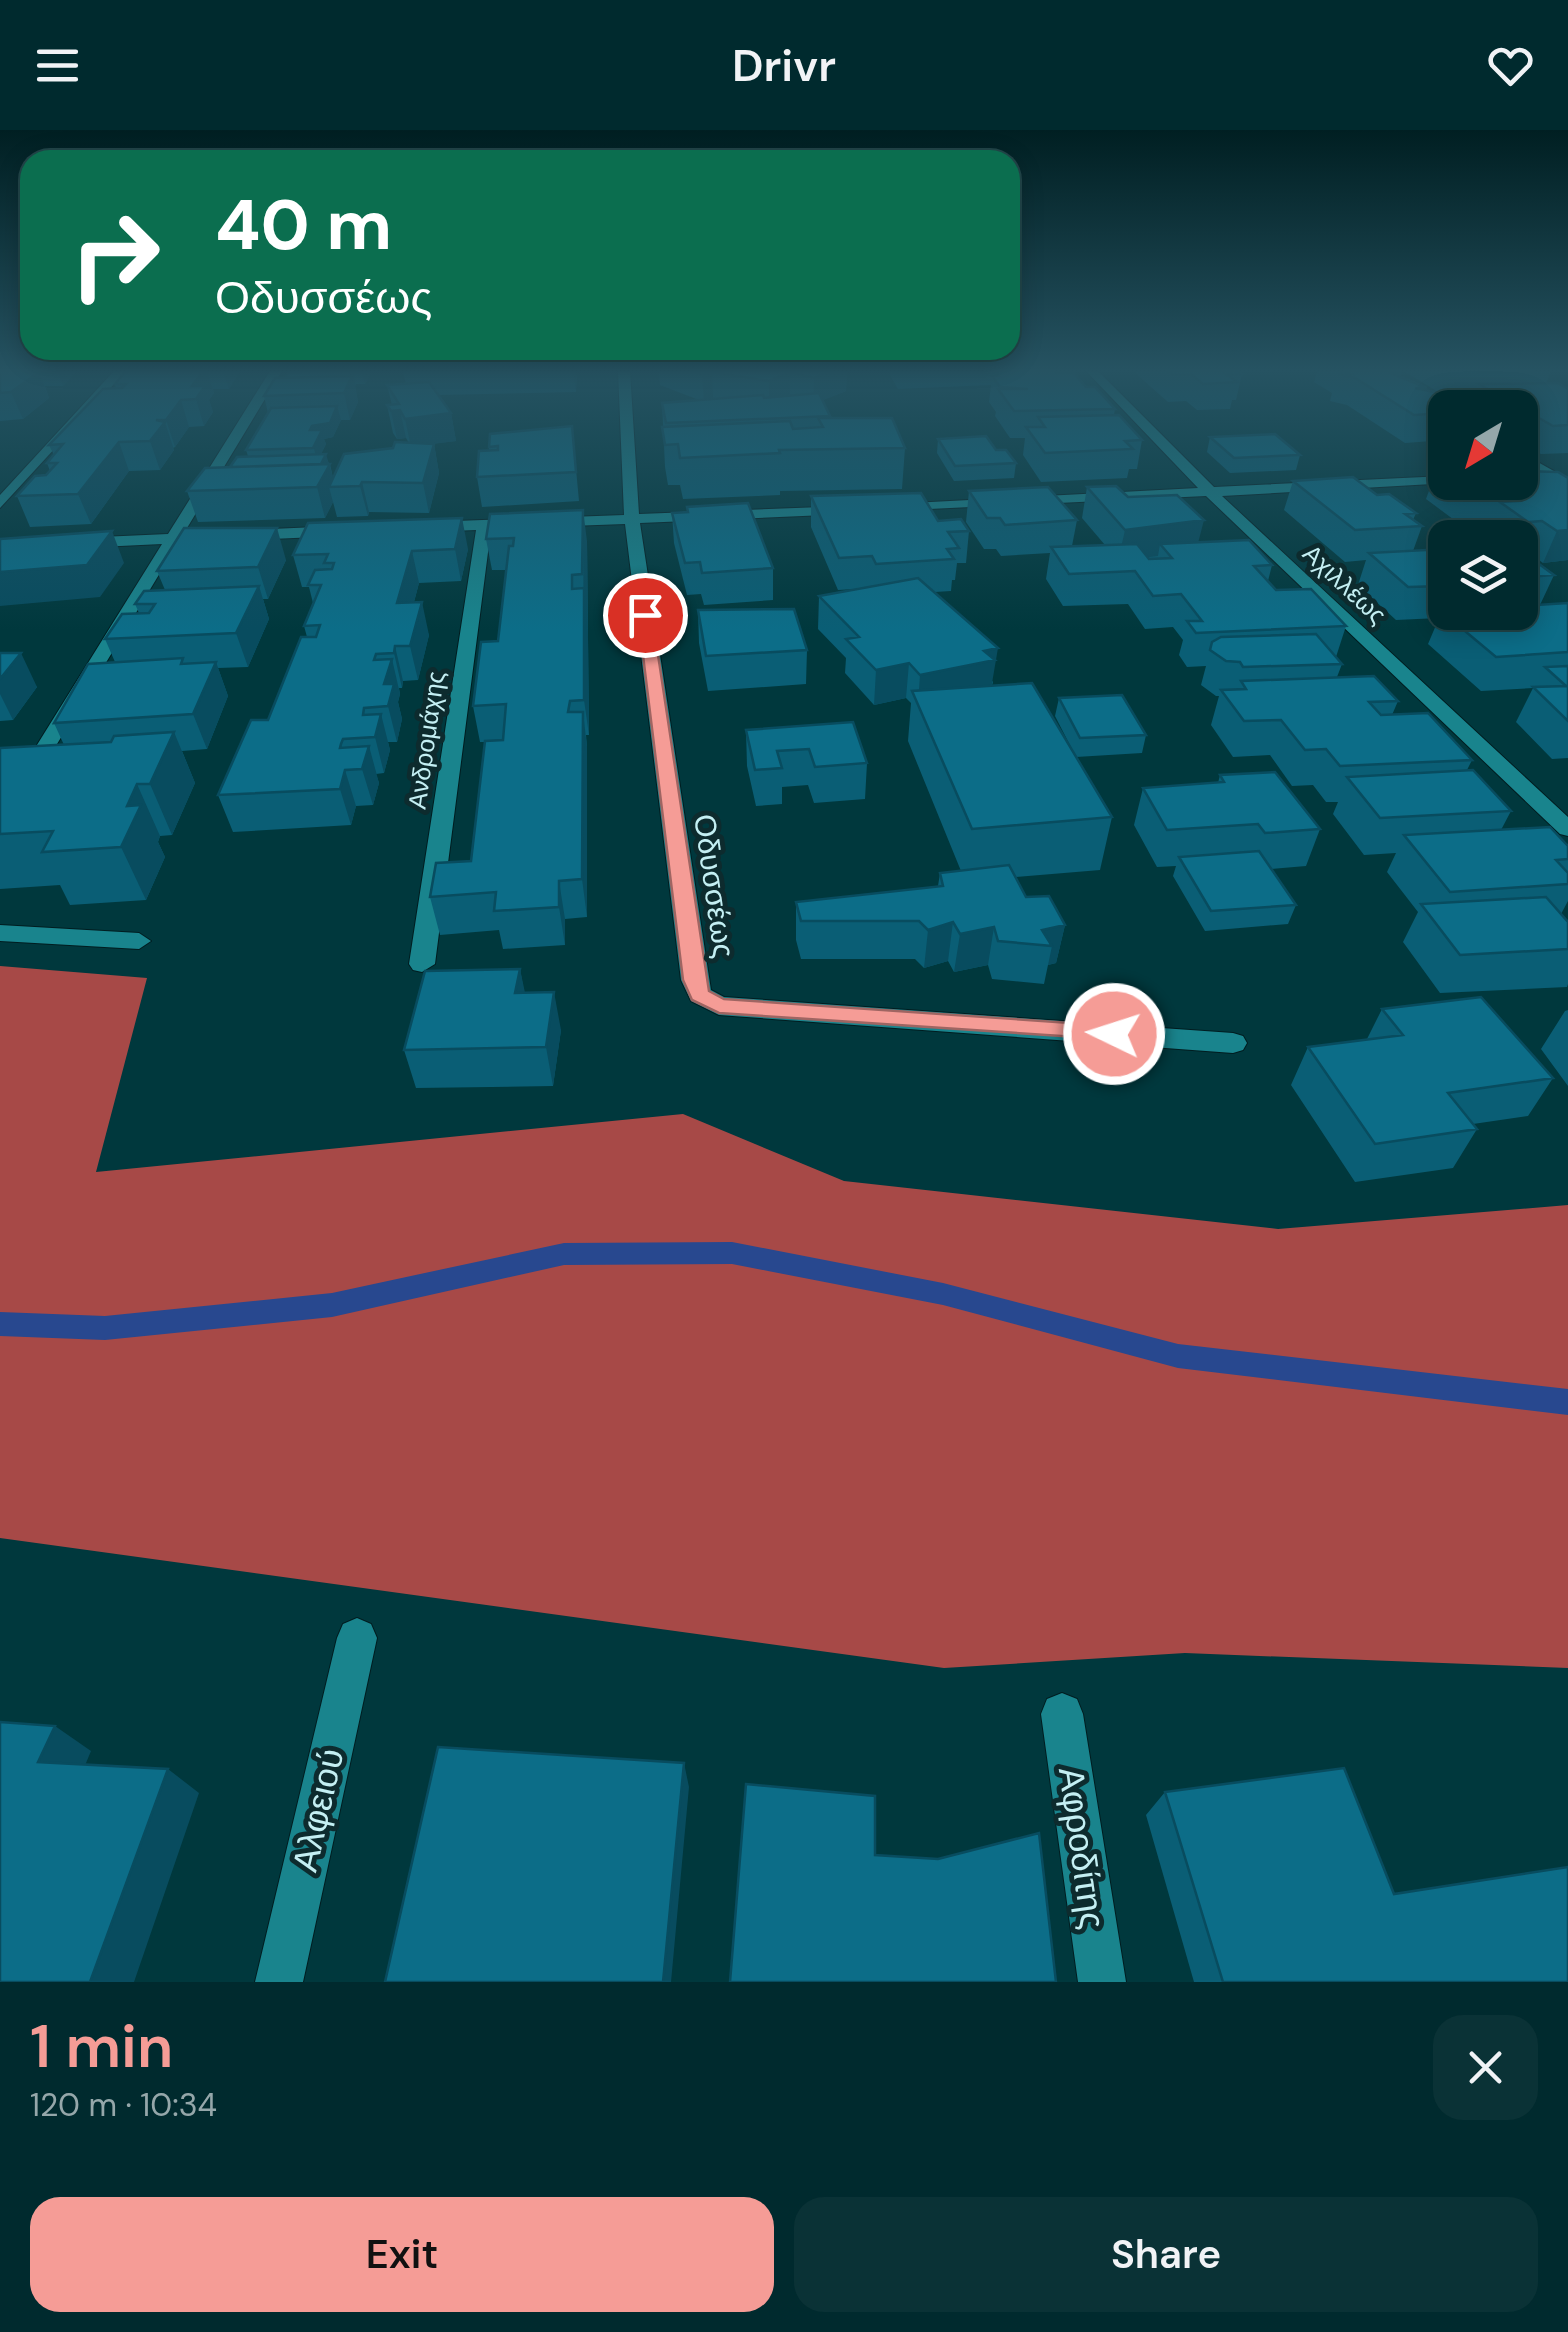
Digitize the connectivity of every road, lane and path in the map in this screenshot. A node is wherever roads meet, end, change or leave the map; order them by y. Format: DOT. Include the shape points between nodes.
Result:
graph roads {
  1 [pos="42,457"];
  2 [pos="222,457"];
  3 [pos="629,457"];
  4 [pos="1176,457"];
  5 [pos="1538,467"];
  6 [pos="1568,472"];
  7 [pos="1538,474"];
  8 [pos="1549,474"];
  9 [pos="1428,481"];
  10 [pos="1568,485"];
  11 [pos="1212,494"];
  12 [pos="0,504"];
  13 [pos="884,508"];
  14 [pos="864,509"];
  15 [pos="632,519"];
  16 [pos="484,524"];
  17 [pos="406,528"];
  18 [pos="367,530"];
  19 [pos="172,538"];
  20 [pos="57,544"];
  21 [pos="32,769"];
  22 [pos="1568,829"];
  23 [pos="0,933"];
  24 [pos="139,941"];
  25 [pos="422,964"];
  26 [pos="1232,1043"];
  27 [pos="358,1638"];
  28 [pos="1062,1714"];
  29 [pos="280,1982"];
  30 [pos="1102,1982"];
  1 -- 12 [label="street"];
  2 -- 19 [label="street"];
  3 -- 15 [label="street, Οδυσσέως"];
  4 -- 11 [label="street, Αχιλλέως"];
  5 -- 8 [label="street"];
  6 -- 8 [label="street"];
  7 -- 8 [label="street"];
  8 -- 10 [label="street"];
  9 -- 11 [label="street"];
  11 -- 13 [label="street"];
  11 -- 22 [label="street, Αχιλλέως"];
  14 -- 15 [label="street"];
  15 -- 16 [label="street"];
  15 -- 26 [label="street, Οδυσσέως" via="700,995 719,1006"];
  16 -- 17 [label="street"];
  16 -- 25 [label="street, Ανδρομάχης"];
  18 -- 19 [label="street"];
  19 -- 20 [label="street"];
  19 -- 21 [label="street"];
  23 -- 24 [label="street"];
  27 -- 29 [label="street, Αλφειού"];
  28 -- 30 [label="street, Αφροδίτης"];
}
